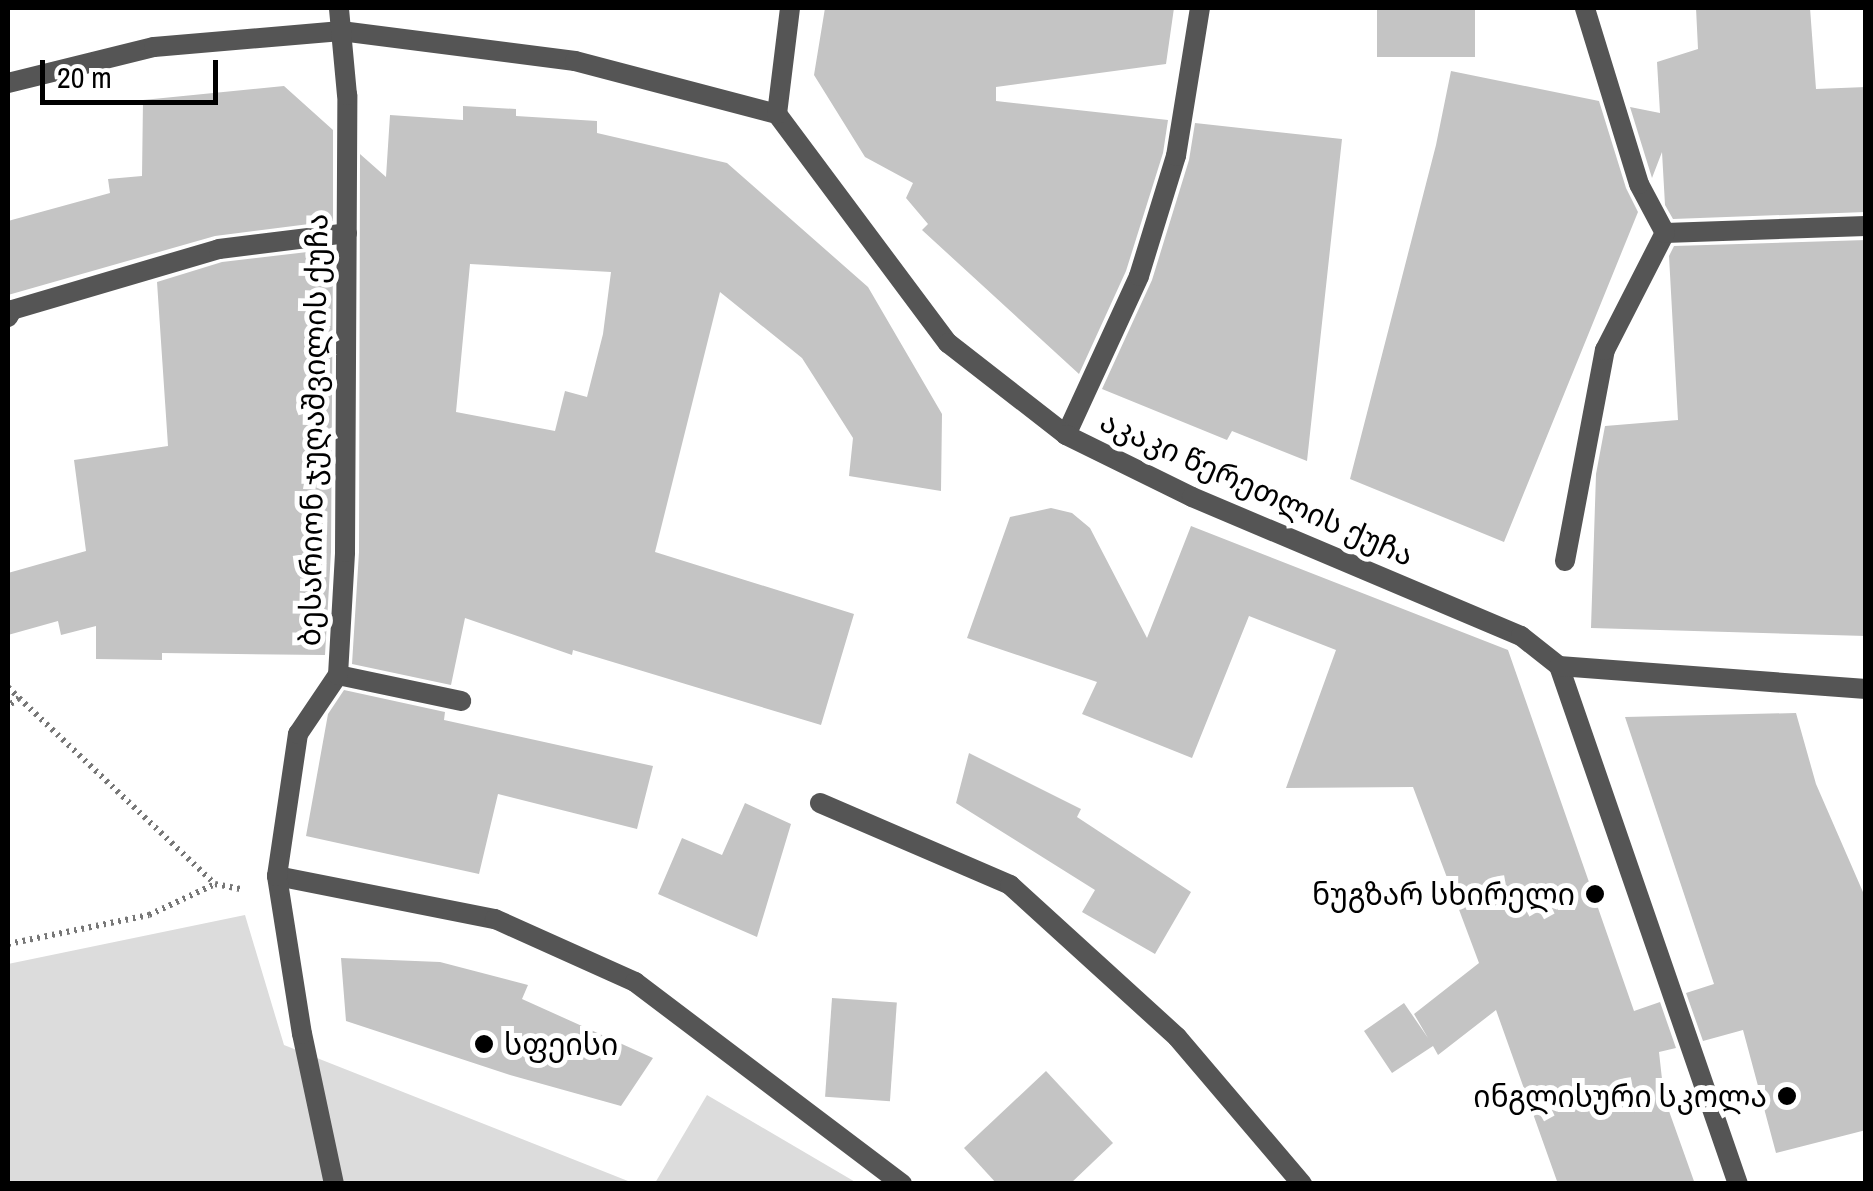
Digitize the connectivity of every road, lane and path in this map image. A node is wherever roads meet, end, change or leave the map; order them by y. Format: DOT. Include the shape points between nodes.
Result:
graph roads {
  1 [pos="339,8"];
  2 [pos="790,8"];
  3 [pos="1200,8"];
  4 [pos="1585,8"];
  5 [pos="341,32"];
  6 [pos="8,83"];
  7 [pos="777,114"];
  8 [pos="1866,226"];
  9 [pos="1665,233"];
  10 [pos="347,234"];
  11 [pos="8,316"];
  12 [pos="1066,435"];
  13 [pos="1565,561"];
  14 [pos="1559,666"];
  15 [pos="338,676"];
  16 [pos="8,688"];
  17 [pos="1866,688"];
  18 [pos="19,698"];
  19 [pos="461,701"];
  20 [pos="8,706"];
  21 [pos="820,803"];
  22 [pos="215,884"];
  23 [pos="279,886"];
  24 [pos="8,944"];
  25 [pos="334,1184"];
  26 [pos="902,1184"];
  27 [pos="1302,1184"];
  28 [pos="1738,1184"];
  1 -- 5 [label="street"];
  2 -- 7 [label="street"];
  3 -- 12 [label="street" via="1176,156 1139,276"];
  4 -- 9 [label="street" via="1639,184"];
  5 -- 6 [label="street" via="154,47"];
  5 -- 7 [label="street" via="575,61"];
  5 -- 10 [label="street, ბესარიონ ჯუღაშვილის ქუჩა" via="348,95"];
  7 -- 12 [label="street, აკაკი წერეთლის ქუჩა" via="948,343"];
  8 -- 9 [label="street"];
  9 -- 13 [label="street" via="1605,350"];
  10 -- 11 [label="street" via="219,249"];
  10 -- 15 [label="street, ბესარიონ ჯუღაშვილის ქუჩა"];
  12 -- 14 [label="street, აკაკი წერეთლის ქუჩა" via="1192,497 1521,636"];
  14 -- 17 [label="street"];
  14 -- 28 [label="street"];
  15 -- 19 [label="street"];
  15 -- 23 [label="street, ბესარიონ ჯუღაშვილის ქუჩა" via="298,734"];
  16 -- 18 [label="path"];
  18 -- 20 [label="path"];
  18 -- 22 [label="path"];
  21 -- 27 [label="street" via="1010,885 1177,1037"];
  22 -- 23 [label="path"];
  22 -- 24 [label="path" via="149,915"];
  23 -- 25 [label="street, ბესარიონ ჯუღაშვილის ქუჩა"];
  23 -- 26 [label="street" via="495,919 635,982"];
}
